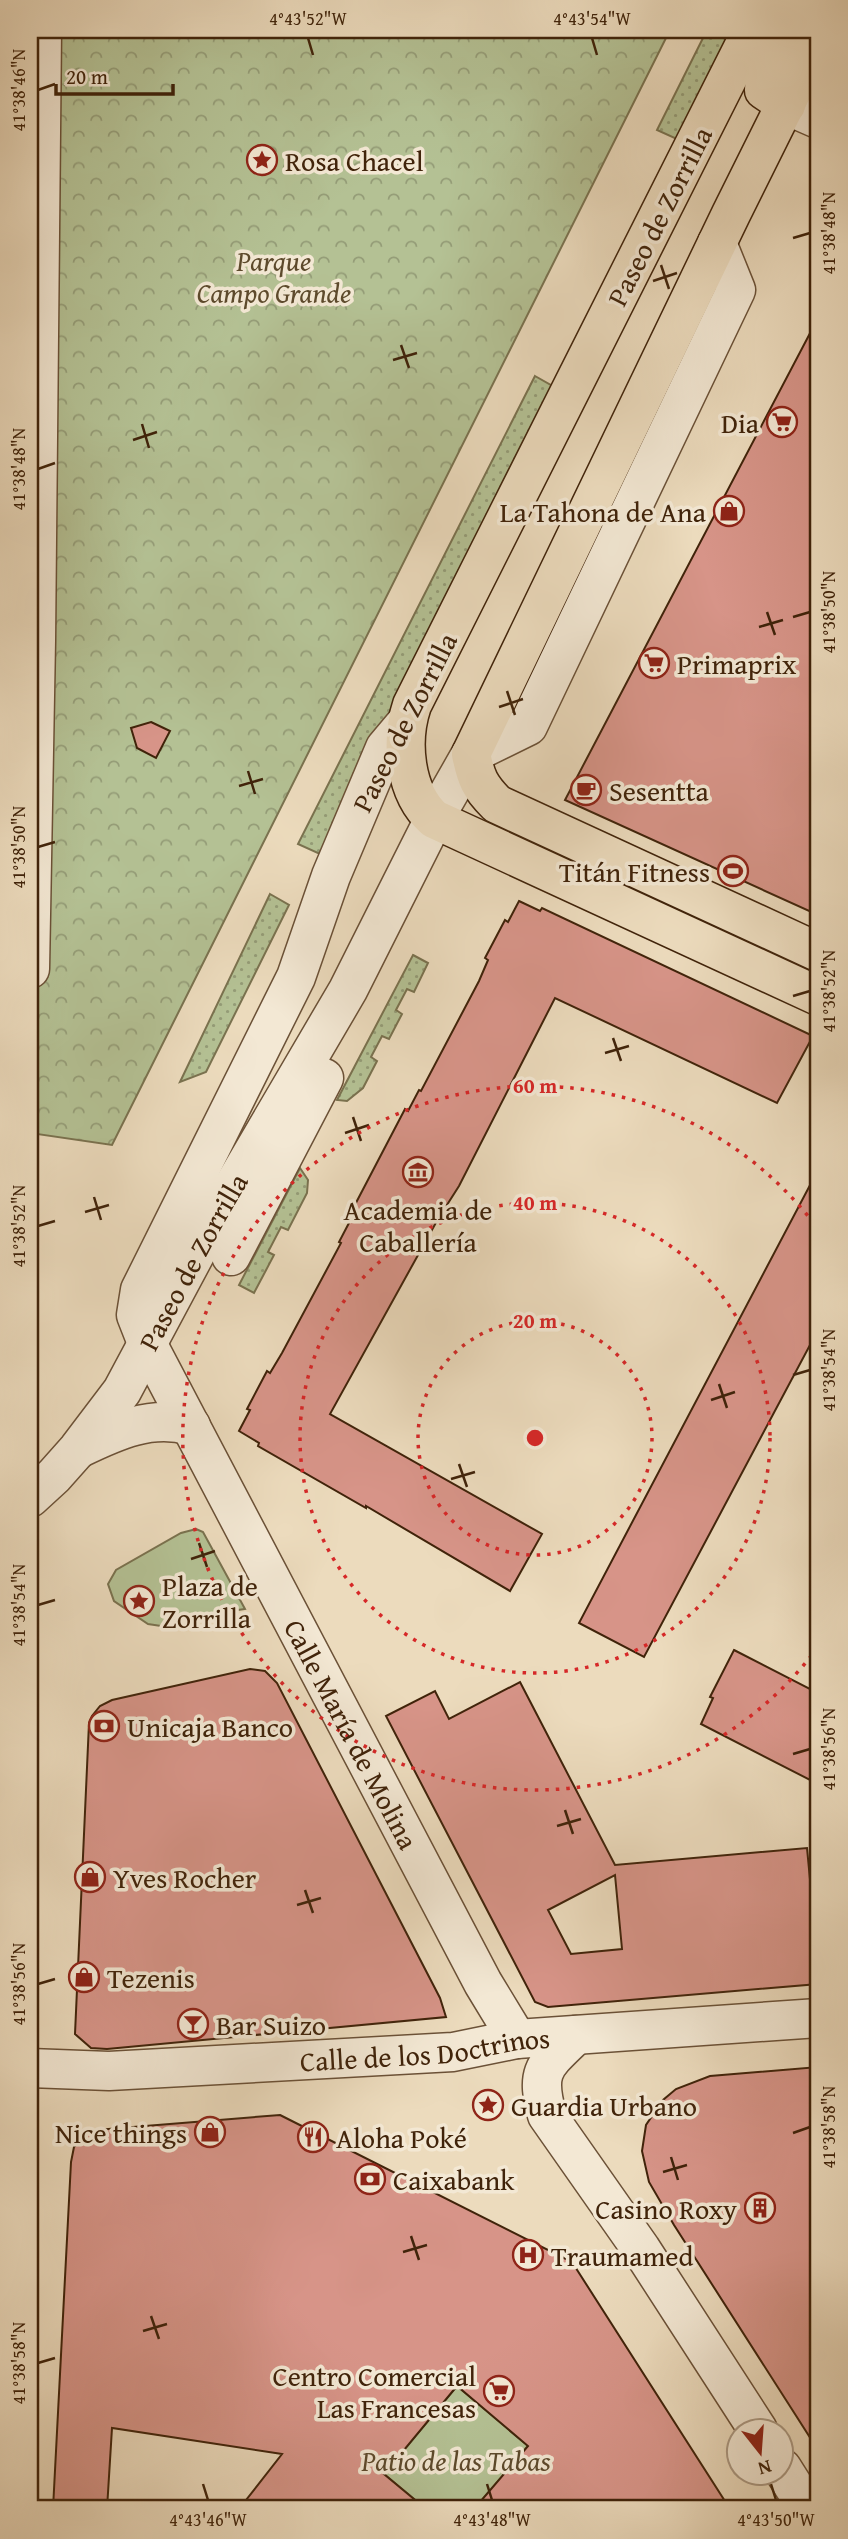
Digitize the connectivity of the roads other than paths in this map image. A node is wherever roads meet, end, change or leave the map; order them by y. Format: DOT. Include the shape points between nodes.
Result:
graph roads {
  1 [pos="42,30"];
  2 [pos="752,30"];
  3 [pos="782,30"];
  4 [pos="818,39"];
  5 [pos="818,81"];
  6 [pos="802,112"];
  7 [pos="407,723"];
  8 [pos="471,754"];
  9 [pos="434,818"];
  10 [pos="818,952"];
  11 [pos="30,969"];
  12 [pos="348,990"];
  13 [pos="818,996"];
  14 [pos="231,1256"];
  15 [pos="147,1343"];
  16 [pos="191,1426"];
  17 [pos="78,1449"];
  18 [pos="30,1498"];
  19 [pos="818,2018"];
  20 [pos="576,2035"];
  21 [pos="517,2039"];
  22 [pos="30,2068"];
  23 [pos="748,2416"];
  24 [pos="793,2486"];
  25 [pos="808,2509"];
  1 -- 11 [label="street"];
  2 -- 7 [label="main road, Paseo de Zorrilla" via="421,687"];
  3 -- 6 [label="main road" via="764,90"];
  4 -- 6 [label="main road, Paseo de Zorrilla"];
  5 -- 6 [label="street, Paseo de Zorrilla"];
  6 -- 8 [label="main road, Paseo de Zorrilla" via="717,243"];
  7 -- 9 [label="main road" via="413,787 422,808"];
  7 -- 15 [label="street, Paseo de Zorrilla" via="385,748 331,876 296,977 140,1290 136,1315"];
  8 -- 9 [label="street, Paseo de Zorrilla"];
  8 -- 10 [label="main road" via="476,779 497,804"];
  9 -- 12 [label="street, Paseo de Zorrilla"];
  9 -- 13 [label="main road"];
  12 -- 14 [label="street" via="343,1043"];
  12 -- 15 [label="street, Paseo de Zorrilla"];
  15 -- 16 [label="street, Calle María de Molina"];
  15 -- 17 [label="street" via="122,1391"];
  16 -- 17 [label="street" via="158,1421 110,1434"];
  16 -- 21 [label="street, Calle María de Molina"];
  17 -- 18 [label="street"];
  19 -- 20 [label="street, Calle de los Doctrinos"];
  20 -- 21 [label="street, Calle de los Doctrinos"];
  20 -- 23 [label="street" via="543,2070 541,2091 547,2115 641,2249"];
  21 -- 22 [label="street, Calle de los Doctrinos" via="440,2053 109,2071"];
  24 -- 25 [label="street"];
}
